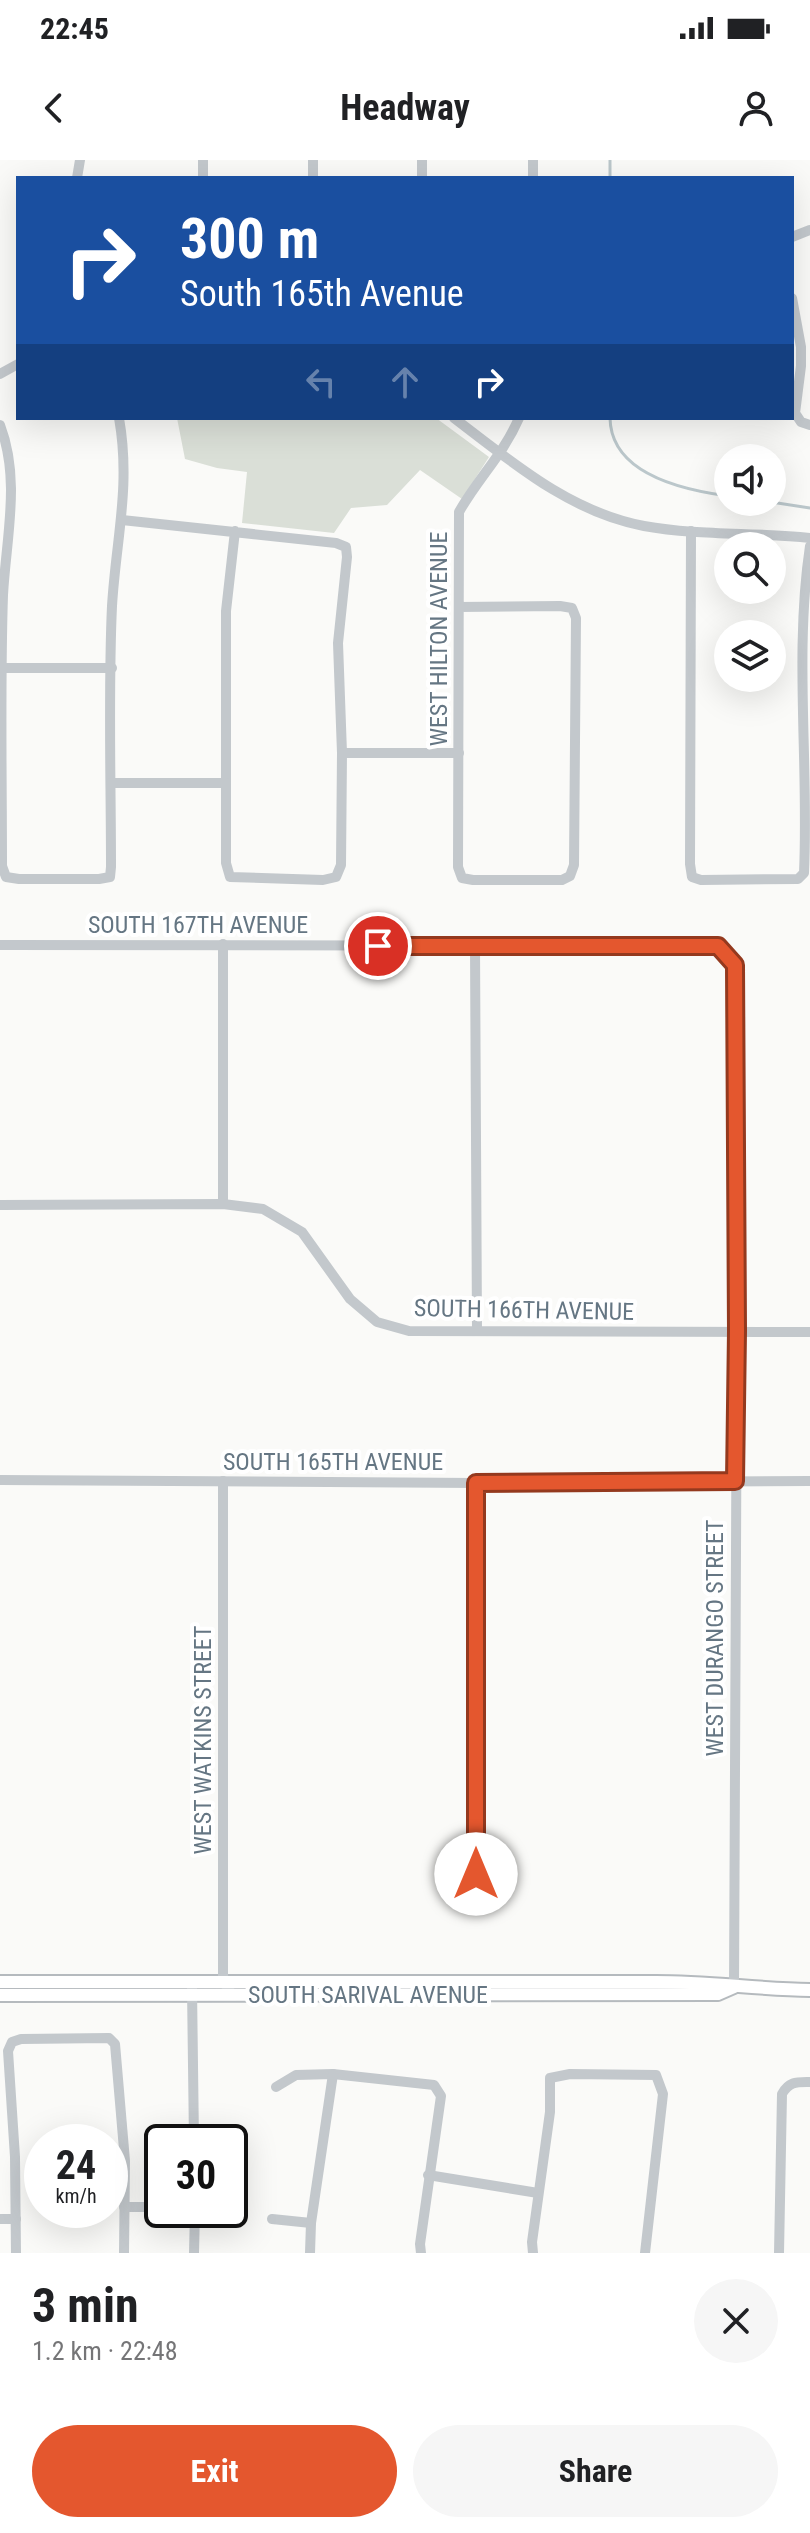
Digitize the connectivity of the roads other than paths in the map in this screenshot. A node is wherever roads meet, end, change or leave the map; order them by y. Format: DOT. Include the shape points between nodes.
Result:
graph roads {
  1 [pos="794,309"];
  2 [pos="794,408"];
  3 [pos="794,408"];
  4 [pos="119,420"];
  5 [pos="457,420"];
  6 [pos="518,420"];
  7 [pos="0,425"];
  8 [pos="810,425"];
  9 [pos="501,454"];
  10 [pos="122,520"];
  11 [pos="5,526"];
  12 [pos="235,531"];
  13 [pos="691,531"];
  14 [pos="810,538"];
  15 [pos="810,546"];
  16 [pos="459,607"];
  17 [pos="807,662"];
  18 [pos="2,668"];
  19 [pos="112,668"];
  20 [pos="342,753"];
  21 [pos="459,753"];
  22 [pos="1,760"];
  23 [pos="111,783"];
  24 [pos="226,783"];
  25 [pos="223,944"];
  26 [pos="0,945"];
  27 [pos="475,946"];
  28 [pos="728,955"];
  29 [pos="223,1204"];
  30 [pos="0,1205"];
  31 [pos="477,1331"];
  32 [pos="737,1331"];
  33 [pos="810,1332"];
  34 [pos="0,1480"];
  35 [pos="223,1481"];
  36 [pos="735,1481"];
  37 [pos="810,1481"];
  38 [pos="476,1483"];
  39 [pos="476,1904"];
  40 [pos="0,1982"];
  41 [pos="186,1982"];
  42 [pos="223,1982"];
  43 [pos="734,1987"];
  44 [pos="810,1990"];
  45 [pos="0,1995"];
  46 [pos="233,1995"];
  47 [pos="194,1996"];
  48 [pos="333,2074"];
  49 [pos="810,2082"];
  50 [pos="276,2087"];
  51 [pos="122,2124"];
  52 [pos="194,2124"];
  53 [pos="428,2175"];
  54 [pos="538,2193"];
  55 [pos="0,2219"];
  56 [pos="16,2219"];
  57 [pos="272,2219"];
  58 [pos="311,2223"];
  59 [pos="124,2228"];
  60 [pos="195,2228"];
  61 [pos="16,2253"];
  62 [pos="124,2253"];
  63 [pos="194,2253"];
  64 [pos="310,2253"];
  65 [pos="421,2253"];
  66 [pos="533,2253"];
  67 [pos="645,2253"];
  68 [pos="779,2253"];
  1 -- 2 [label="street" via="801,347"];
  3 -- 8 [label="street" via="796,418"];
  4 -- 10 [label="street" via="125,463"];
  5 -- 9 [label="street"];
  6 -- 9 [label="street, WEST HILTON AVENUE"];
  7 -- 11 [label="street" via="13,493"];
  9 -- 13 [label="street" via="560,496 601,514 646,527"];
  9 -- 16 [label="street, WEST HILTON AVENUE" via="459,512"];
  10 -- 12 [label="street"];
  10 -- 19 [label="street" via="112,604"];
  11 -- 18 [label="street"];
  12 -- 20 [label="street" via="346,547 338,643"];
  12 -- 24 [label="street" via="226,611"];
  13 -- 14 [label="street"];
  13 -- 17 [label="street" via="692,877 798,879 804,873"];
  15 -- 17 [label="street"];
  16 -- 21 [label="street, WEST HILTON AVENUE"];
  16 -- 21 [label="street, WEST HILTON AVENUE" via="572,608 576,618 570,876 462,878"];
  18 -- 19 [label="street"];
  18 -- 22 [label="street"];
  19 -- 23 [label="street"];
  20 -- 21 [label="street"];
  20 -- 24 [label="street" via="341,865 336,877 230,877"];
  22 -- 23 [label="street" via="6,877 110,877"];
  23 -- 24 [label="street"];
  25 -- 26 [label="street, SOUTH 167TH AVENUE"];
  25 -- 27 [label="street, SOUTH 167TH AVENUE"];
  25 -- 29 [label="street"];
  27 -- 28 [label="street, SOUTH 167TH AVENUE" via="718,946"];
  27 -- 31 [label="street"];
  28 -- 32 [label="street, WEST DURANGO STREET" via="735,965"];
  29 -- 30 [label="street, SOUTH 166TH AVENUE"];
  29 -- 31 [label="street, SOUTH 166TH AVENUE" via="263,1209 302,1232 350,1299 377,1322 409,1331"];
  31 -- 32 [label="street, SOUTH 166TH AVENUE"];
  32 -- 33 [label="street, SOUTH 166TH AVENUE"];
  32 -- 36 [label="street, WEST DURANGO STREET"];
  34 -- 35 [label="street, SOUTH 165TH AVENUE"];
  35 -- 38 [label="street, SOUTH 165TH AVENUE"];
  35 -- 42 [label="street, WEST WATKINS STREET"];
  36 -- 37 [label="street, SOUTH 165TH AVENUE"];
  36 -- 38 [label="street, SOUTH 165TH AVENUE"];
  36 -- 43 [label="street, WEST DURANGO STREET"];
  38 -- 39 [label="street"];
  40 -- 41 [label="main road, SOUTH SARIVAL AVENUE"];
  41 -- 42 [label="main road, SOUTH SARIVAL AVENUE"];
  41 -- 47 [label="street"];
  42 -- 43 [label="main road, SOUTH SARIVAL AVENUE" via="656,1982"];
  42 -- 46 [label="street"];
  43 -- 44 [label="main road, SOUTH SARIVAL AVENUE"];
  43 -- 46 [label="main road, SOUTH SARIVAL AVENUE" via="718,1994"];
  45 -- 47 [label="main road, SOUTH SARIVAL AVENUE"];
  46 -- 47 [label="main road, SOUTH SARIVAL AVENUE"];
  47 -- 52 [label="street"];
  48 -- 50 [label="street" via="296,2075"];
  48 -- 53 [label="street" via="434,2085 441,2096"];
  48 -- 58 [label="street"];
  49 -- 68 [label="street" via="795,2082 782,2094"];
  51 -- 56 [label="street" via="115,2044 109,2038 12,2042 8,2051"];
  53 -- 54 [label="street"];
  53 -- 65 [label="street"];
  54 -- 66 [label="street"];
  54 -- 67 [label="street" via="550,2078 656,2075 663,2094"];
  55 -- 56 [label="street"];
  56 -- 61 [label="street"];
  57 -- 58 [label="street"];
  58 -- 64 [label="street"];
  59 -- 62 [label="street"];
  60 -- 63 [label="street"];
}
